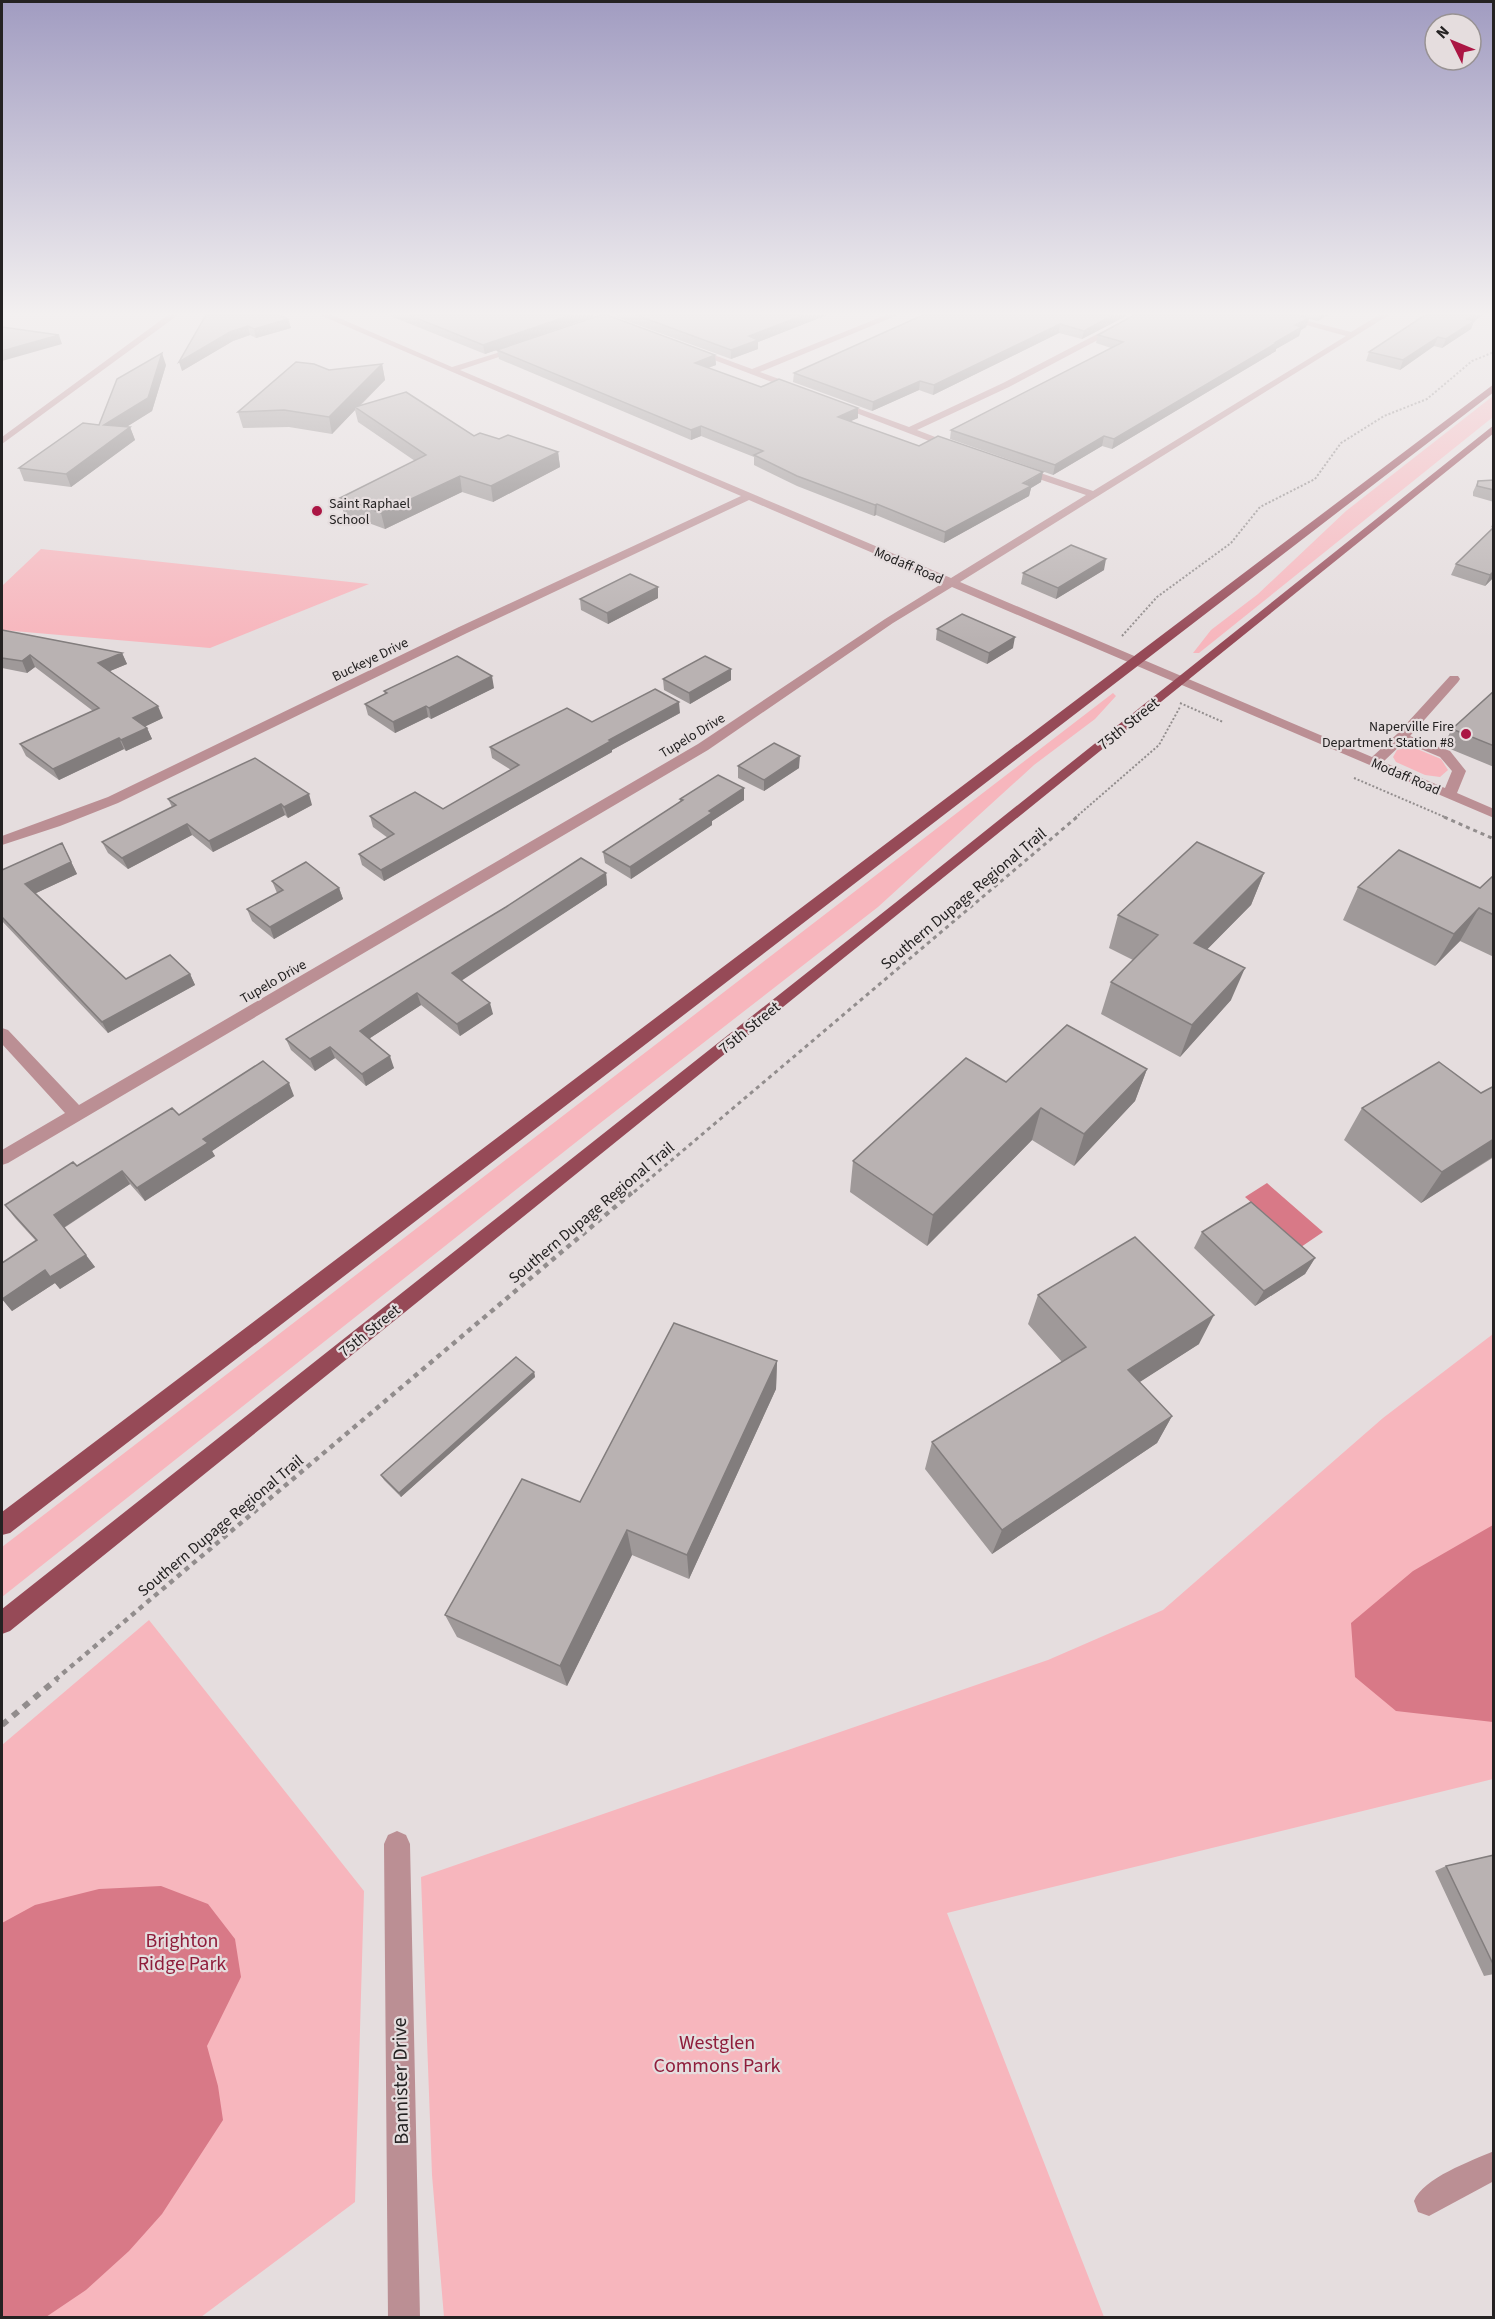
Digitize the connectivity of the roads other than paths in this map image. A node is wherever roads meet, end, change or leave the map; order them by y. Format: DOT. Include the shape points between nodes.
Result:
graph roads {
  1 [pos="26,423"];
  2 [pos="578,423"];
  3 [pos="888,423"];
  4 [pos="925,423"];
  5 [pos="1211,423"];
  6 [pos="1447,423"];
  7 [pos="1494,428"];
  8 [pos="908,431"];
  9 [pos="2,441"];
  10 [pos="962,450"];
  11 [pos="1013,467"];
  12 [pos="1096,495"];
  13 [pos="748,496"];
  14 [pos="952,584"];
  15 [pos="1137,662"];
  16 [pos="1454,679"];
  17 [pos="1180,680"];
  18 [pos="1402,737"];
  19 [pos="1374,763"];
  20 [pos="1449,795"];
  21 [pos="1494,814"];
  22 [pos="2,841"];
  23 [pos="2,1034"];
  24 [pos="77,1114"];
  25 [pos="2,1158"];
  26 [pos="2,1525"];
  27 [pos="2,1623"];
  28 [pos="397,1844"];
  29 [pos="1494,2166"];
  30 [pos="1429,2201"];
  31 [pos="404,2318"];
  1 -- 9 [label="street"];
  2 -- 13 [label="street, Modaff Road"];
  3 -- 8 [label="street"];
  4 -- 8 [label="street"];
  5 -- 12 [label="street, Tupelo Drive"];
  6 -- 15 [label="main road"];
  7 -- 17 [label="main road, 75th Street"];
  8 -- 10 [label="street"];
  11 -- 12 [label="street"];
  12 -- 14 [label="street, Tupelo Drive"];
  13 -- 14 [label="street, Modaff Road"];
  13 -- 22 [label="street, Buckeye Drive" via="113,800"];
  14 -- 15 [label="street, Modaff Road"];
  14 -- 24 [label="street, Tupelo Drive" via="872,632 703,747"];
  15 -- 17 [label="street, Modaff Road"];
  15 -- 26 [label="main road"];
  16 -- 18 [label="street"];
  17 -- 19 [label="street, Modaff Road"];
  17 -- 27 [label="main road, 75th Street"];
  18 -- 19 [label="street"];
  18 -- 20 [label="street" via="1445,754 1459,771"];
  19 -- 20 [label="street, Modaff Road"];
  20 -- 21 [label="street, Modaff Road"];
  23 -- 24 [label="street"];
  24 -- 25 [label="street, Tupelo Drive"];
  28 -- 31 [label="street, Bannister Drive"];
  29 -- 30 [label="street"];
}
